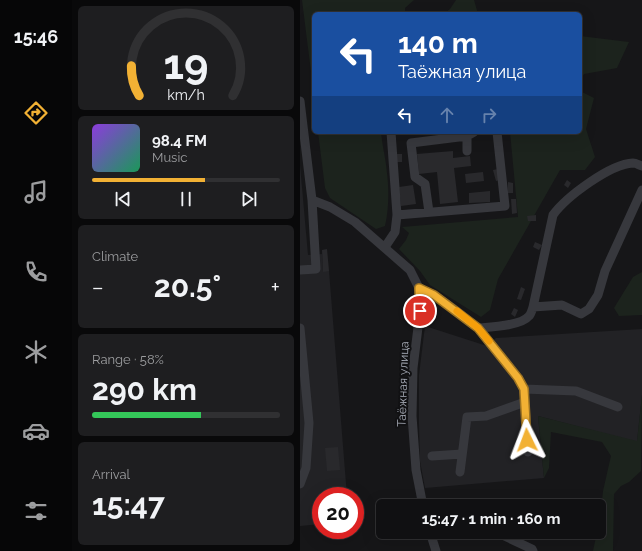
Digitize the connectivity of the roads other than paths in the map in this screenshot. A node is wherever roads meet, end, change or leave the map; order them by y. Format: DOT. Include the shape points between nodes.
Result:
graph roads {
  1 [pos="300,106"];
  2 [pos="391,134"];
  3 [pos="470,134"];
  4 [pos="497,134"];
  5 [pos="467,151"];
  6 [pos="642,166"];
  7 [pos="642,190"];
  8 [pos="312,200"];
  9 [pos="429,212"];
  10 [pos="397,215"];
  11 [pos="385,247"];
  12 [pos="300,270"];
  13 [pos="419,288"];
  14 [pos="533,307"];
  15 [pos="300,328"];
  16 [pos="478,328"];
  17 [pos="301,349"];
  18 [pos="524,389"];
  19 [pos="525,402"];
  20 [pos="618,407"];
  21 [pos="528,452"];
  22 [pos="462,454"];
  23 [pos="432,456"];
  24 [pos="460,472"];
  25 [pos="300,484"];
  26 [pos="422,499"];
  27 [pos="432,539"];
  28 [pos="511,539"];
  29 [pos="436,551"];
  30 [pos="533,551"];
  1 -- 8 [label="street"];
  2 -- 10 [label="street"];
  3 -- 5 [label="street"];
  3 -- 9 [label="street" via="411,143 415,177 425,184"];
  4 -- 9 [label="street" via="505,206"];
  6 -- 14 [label="street" via="635,163 606,172 559,206 552,216"];
  7 -- 14 [label="street" via="605,271 598,295 589,309 581,314 562,305"];
  8 -- 11 [label="street, Таёжная улица" via="343,213"];
  8 -- 12 [label="street" via="316,269"];
  9 -- 10 [label="street"];
  10 -- 11 [label="street" via="395,232"];
  11 -- 13 [label="street, Таёжная улица" via="410,270"];
  13 -- 16 [label="street" via="440,299"];
  13 -- 26 [label="street, Таёжная улица" via="420,311 413,368 412,416 416,470"];
  14 -- 16 [label="street" via="522,320"];
  15 -- 17 [label="street"];
  16 -- 18 [label="street"];
  17 -- 25 [label="street" via="308,423 306,468"];
  18 -- 19 [label="street"];
  18 -- 20 [label="street" via="576,391"];
  19 -- 21 [label="street"];
  19 -- 22 [label="street" via="486,416 466,417"];
  22 -- 23 [label="street"];
  22 -- 24 [label="street"];
  27 -- 29 [label="street"];
  28 -- 30 [label="street"];
}
